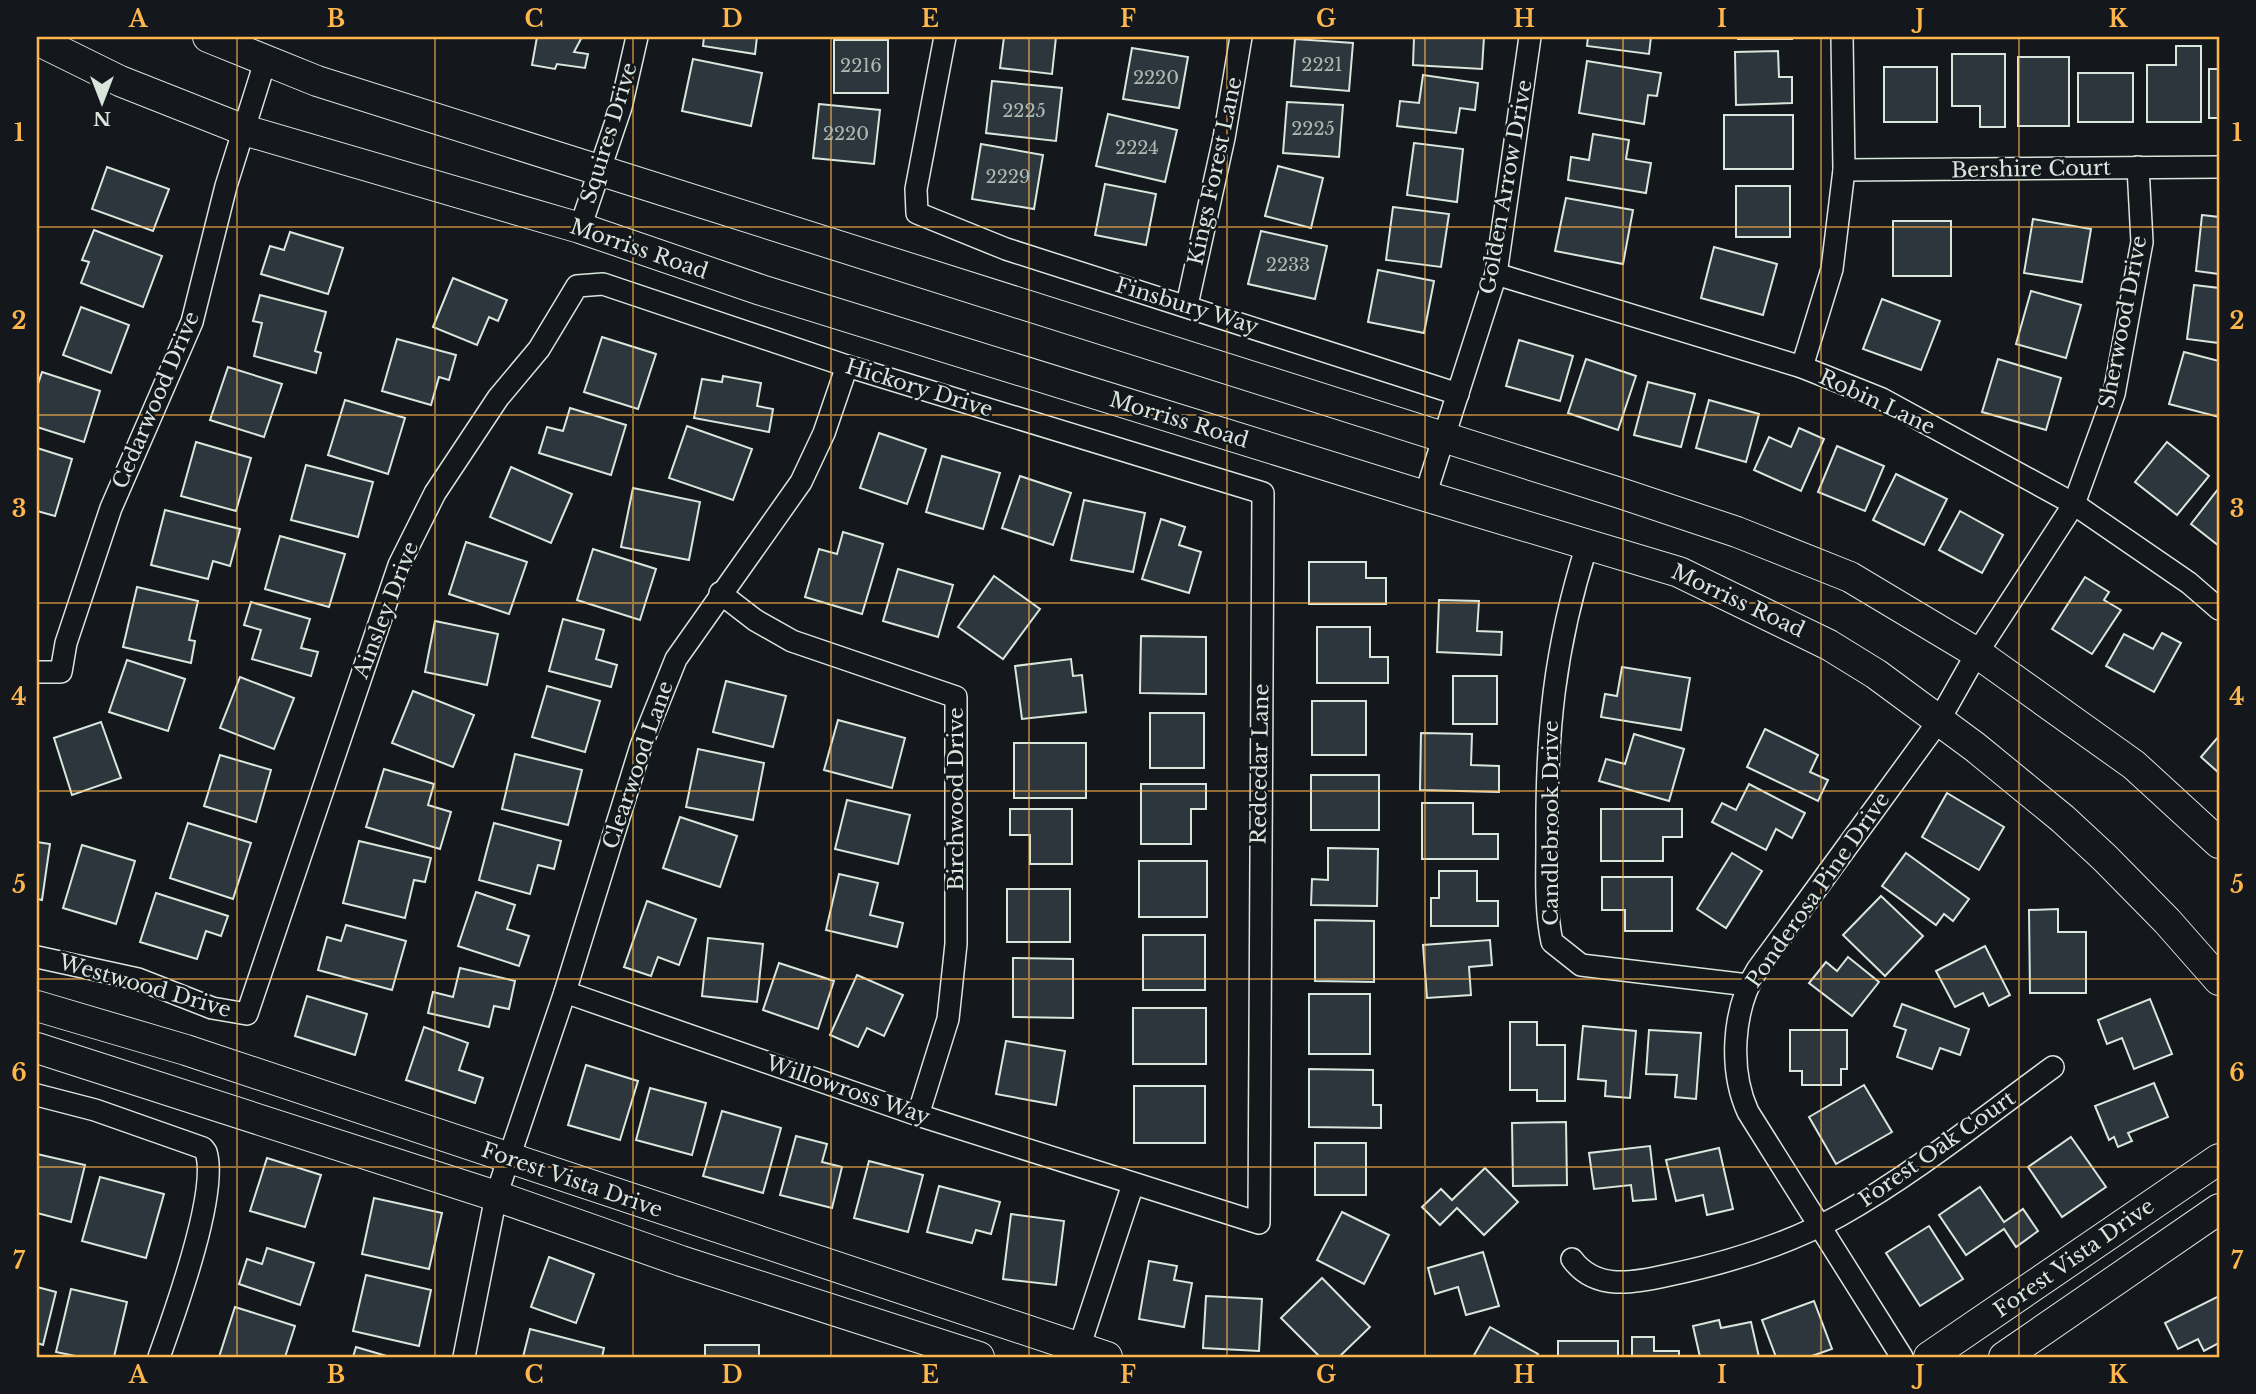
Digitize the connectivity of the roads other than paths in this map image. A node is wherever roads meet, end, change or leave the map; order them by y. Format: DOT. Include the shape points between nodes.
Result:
graph roads {
  1 [pos="208,37"];
  2 [pos="637,37"];
  3 [pos="944,37"];
  4 [pos="1241,37"];
  5 [pos="1530,37"];
  6 [pos="1842,37"];
  7 [pos="37,40"];
  8 [pos="265,62"];
  9 [pos="244,130"];
  10 [pos="2138,167"];
  11 [pos="2219,167"];
  12 [pos="1844,170"];
  13 [pos="599,171"];
  14 [pos="580,228"];
  15 [pos="1496,274"];
  16 [pos="577,286"];
  17 [pos="1187,305"];
  18 [pos="847,366"];
  19 [pos="1802,367"];
  20 [pos="1458,394"];
  21 [pos="1444,440"];
  22 [pos="1262,493"];
  23 [pos="1425,496"];
  24 [pos="2074,504"];
  25 [pos="1587,545"];
  26 [pos="720,593"];
  27 [pos="2219,609"];
  28 [pos="1977,653"];
  29 [pos="37,672"];
  30 [pos="1938,722"];
  31 [pos="2219,843"];
  32 [pos="301,848"];
  33 [pos="37,957"];
  34 [pos="2219,979"];
  35 [pos="1748,985"];
  36 [pos="565,992"];
  37 [pos="37,1006"];
  38 [pos="1257,1035"];
  39 [pos="37,1048"];
  40 [pos="2053,1068"];
  41 [pos="37,1095"];
  42 [pos="918,1115"];
  43 [pos="509,1159"];
  44 [pos="2219,1159"];
  45 [pos="1133,1184"];
  46 [pos="496,1196"];
  47 [pos="2219,1209"];
  48 [pos="1817,1226"];
  49 [pos="1572,1259"];
  50 [pos="1077,1353"];
  51 [pos="159,1357"];
  52 [pos="464,1357"];
  53 [pos="979,1357"];
  54 [pos="1107,1357"];
  55 [pos="1902,1357"];
  56 [pos="1929,1357"];
  57 [pos="2004,1357"];
  1 -- 8 [label="main road"];
  2 -- 13 [label="street, Squires Drive" via="621,107"];
  3 -- 17 [label="street, Finsbury Way" via="916,189 917,213 1006,249"];
  4 -- 17 [label="street, Kings Forest Lane"];
  5 -- 15 [label="street, Golden Arrow Drive"];
  6 -- 12 [label="street"];
  7 -- 9 [label="main road, Morriss Road" via="120,81"];
  8 -- 9 [label="street, Cedarwood Drive"];
  8 -- 13 [label="main road"];
  9 -- 14 [label="main road, Morriss Road"];
  9 -- 29 [label="street, Cedarwood Drive" via="192,323 111,508 66,643 61,673"];
  10 -- 11 [label="street, Bershire Court"];
  10 -- 12 [label="street, Bershire Court"];
  10 -- 24 [label="street, Sherwood Drive" via="2142,242 2114,394"];
  12 -- 19 [label="street" via="1832,269"];
  13 -- 14 [label="street, Squires Drive"];
  13 -- 21 [label="main road"];
  14 -- 23 [label="main road, Morriss Road" via="761,290"];
  15 -- 19 [label="street, Robin Lane"];
  15 -- 20 [label="street, Golden Arrow Drive"];
  16 -- 18 [label="street, Hickory Drive" via="603,284"];
  16 -- 32 [label="street, Ainsley Drive" via="539,349 498,398 435,493 399,565"];
  17 -- 20 [label="street, Finsbury Way"];
  18 -- 22 [label="street, Hickory Drive"];
  18 -- 26 [label="street, Clearwood Lane" via="801,482"];
  19 -- 24 [label="street, Robin Lane" via="1882,399"];
  20 -- 21 [label="street, Golden Arrow Drive"];
  21 -- 23 [label="street, Golden Arrow Drive"];
  21 -- 28 [label="main road" via="1737,532 1850,577"];
  22 -- 38 [label="street, Redcedar Lane"];
  23 -- 25 [label="main road, Morriss Road"];
  24 -- 27 [label="street, Robin Lane"];
  24 -- 28 [label="street, Sherwood Drive"];
  25 -- 30 [label="main road, Morriss Road" via="1679,572 1771,614 1876,674"];
  25 -- 35 [label="street, Candlebrook Drive" via="1563,625 1551,700 1547,813 1552,942 1581,965"];
  26 -- 36 [label="street, Clearwood Lane" via="676,659 641,746"];
  26 -- 42 [label="street, Birchwood Drive" via="792,641 956,697 956,943 948,1019"];
  28 -- 30 [label="street, Ponderosa Pine Drive"];
  28 -- 31 [label="main road" via="2134,765"];
  30 -- 34 [label="main road, Morriss Road" via="2063,819"];
  30 -- 35 [label="street, Ponderosa Pine Drive"];
  32 -- 33 [label="street, Westwood Drive" via="247,1014 212,1008 138,979"];
  35 -- 48 [label="street, Ponderosa Pine Drive" via="1737,1036 1740,1094"];
  36 -- 42 [label="street, Willowross Way"];
  36 -- 43 [label="street, Clearwood Lane"];
  37 -- 43 [label="main road, Forest Vista Drive" via="186,1050"];
  38 -- 45 [label="street, Willowross Way" via="1259,1223"];
  39 -- 46 [label="main road, Forest Vista Drive"];
  40 -- 48 [label="street, Forest Oak Court" via="1939,1150"];
  41 -- 51 [label="street" via="203,1148 209,1159 195,1243"];
  42 -- 45 [label="street, Willowross Way"];
  43 -- 46 [label="street, Clearwood Lane"];
  43 -- 50 [label="main road, Forest Vista Drive"];
  44 -- 56 [label="main road, Forest Vista Drive"];
  45 -- 50 [label="street"];
  46 -- 52 [label="street, Clearwood Lane"];
  46 -- 53 [label="main road, Forest Vista Drive"];
  47 -- 57 [label="main road, Forest Vista Drive"];
  48 -- 49 [label="street, Forest Oak Court" via="1730,1260 1651,1279 1598,1281 1581,1272"];
  48 -- 55 [label="street, Ponderosa Pine Drive"];
  50 -- 54 [label="main road, Forest Vista Drive"];
}
